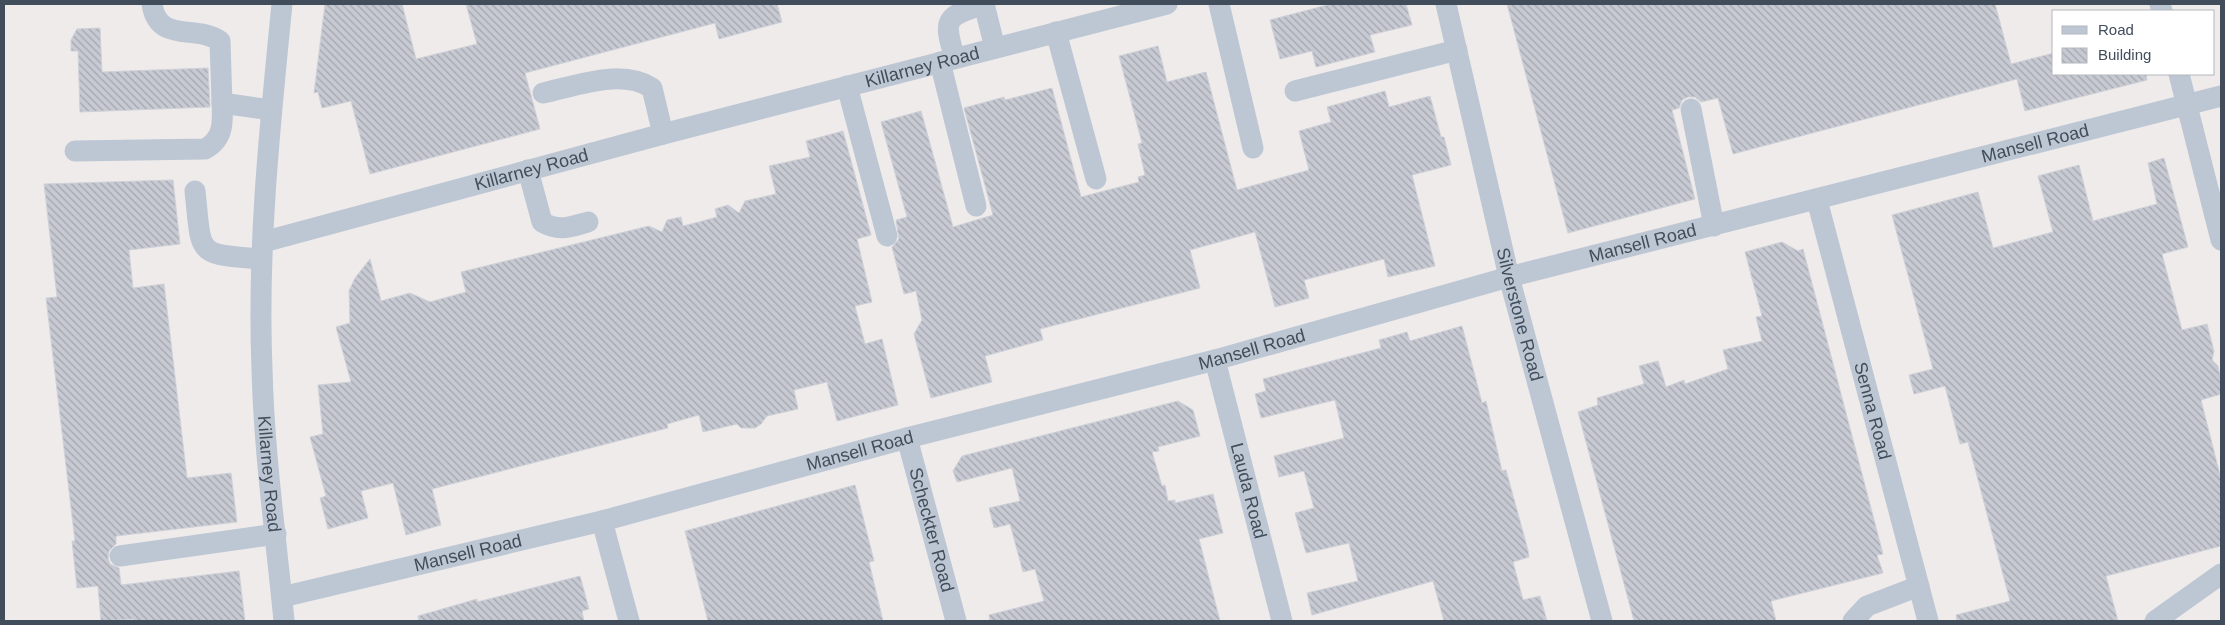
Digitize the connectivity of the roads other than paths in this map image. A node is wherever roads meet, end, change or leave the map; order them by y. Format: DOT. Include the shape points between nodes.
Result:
graph roads {
  1 [pos="152,4"];
  2 [pos="282,4"];
  3 [pos="984,4"];
  4 [pos="1167,4"];
  5 [pos="1219,4"];
  6 [pos="1446,4"];
  7 [pos="1056,32"];
  8 [pos="995,48"];
  9 [pos="1457,50"];
  10 [pos="947,60"];
  11 [pos="2179,75"];
  12 [pos="847,86"];
  13 [pos="1296,91"];
  14 [pos="543,93"];
  15 [pos="2221,96"];
  16 [pos="222,103"];
  17 [pos="2188,105"];
  18 [pos="1691,109"];
  19 [pos="272,110"];
  20 [pos="663,134"];
  21 [pos="1253,148"];
  22 [pos="75,151"];
  23 [pos="528,170"];
  24 [pos="1096,179"];
  25 [pos="195,191"];
  26 [pos="1817,200"];
  27 [pos="976,206"];
  28 [pos="588,222"];
  29 [pos="1714,226"];
  30 [pos="887,236"];
  31 [pos="2221,240"];
  32 [pos="262,251"];
  33 [pos="1509,278"];
  34 [pos="1215,360"];
  35 [pos="907,438"];
  36 [pos="602,521"];
  37 [pos="276,534"];
  38 [pos="120,556"];
  39 [pos="2221,574"];
  40 [pos="1919,586"];
  41 [pos="282,597"];
  42 [pos="284,621"];
  43 [pos="629,621"];
  44 [pos="956,621"];
  45 [pos="1282,621"];
  46 [pos="1602,621"];
  47 [pos="1853,621"];
  48 [pos="1928,621"];
  49 [pos="2155,621"];
  1 -- 16 [label="street" via="156,17 165,27 209,35 220,41"];
  2 -- 19 [label="street"];
  3 -- 8 [label="street"];
  3 -- 10 [label="street" via="954,14 950,20"];
  4 -- 7 [label="street, Killarney Road"];
  5 -- 21 [label="street"];
  6 -- 9 [label="street, Silverstone Road"];
  7 -- 8 [label="street, Killarney Road"];
  7 -- 24 [label="street"];
  8 -- 10 [label="street, Killarney Road"];
  9 -- 13 [label="street"];
  9 -- 33 [label="street, Silverstone Road"];
  10 -- 12 [label="street, Killarney Road"];
  10 -- 27 [label="street"];
  11 -- 17 [label="street"];
  12 -- 20 [label="street, Killarney Road"];
  12 -- 30 [label="street"];
  14 -- 20 [label="street" via="611,80 644,82 652,88"];
  15 -- 17 [label="street, Mansell Road"];
  16 -- 19 [label="street"];
  16 -- 22 [label="street" via="220,137 205,149"];
  17 -- 26 [label="street, Mansell Road"];
  17 -- 31 [label="street"];
  18 -- 29 [label="street"];
  19 -- 32 [label="street"];
  20 -- 23 [label="street, Killarney Road"];
  23 -- 28 [label="street" via="542,222 552,228 564,229"];
  23 -- 32 [label="street, Killarney Road"];
  25 -- 32 [label="street" via="203,246 212,254 223,256"];
  26 -- 29 [label="street, Mansell Road"];
  26 -- 40 [label="street, Senna Road"];
  29 -- 33 [label="street, Mansell Road"];
  32 -- 37 [label="street, Killarney Road" via="262,370"];
  33 -- 34 [label="street, Mansell Road"];
  33 -- 46 [label="street, Silverstone Road"];
  34 -- 35 [label="street, Mansell Road"];
  34 -- 45 [label="street, Lauda Road"];
  35 -- 36 [label="street, Mansell Road"];
  35 -- 44 [label="street, Scheckter Road"];
  36 -- 41 [label="street, Mansell Road"];
  36 -- 43 [label="street"];
  37 -- 38 [label="street"];
  37 -- 41 [label="street, Killarney Road"];
  39 -- 49 [label="street"];
  40 -- 47 [label="street" via="1867,606"];
  40 -- 48 [label="street, Senna Road"];
  41 -- 42 [label="street, Killarney Road"];
}
